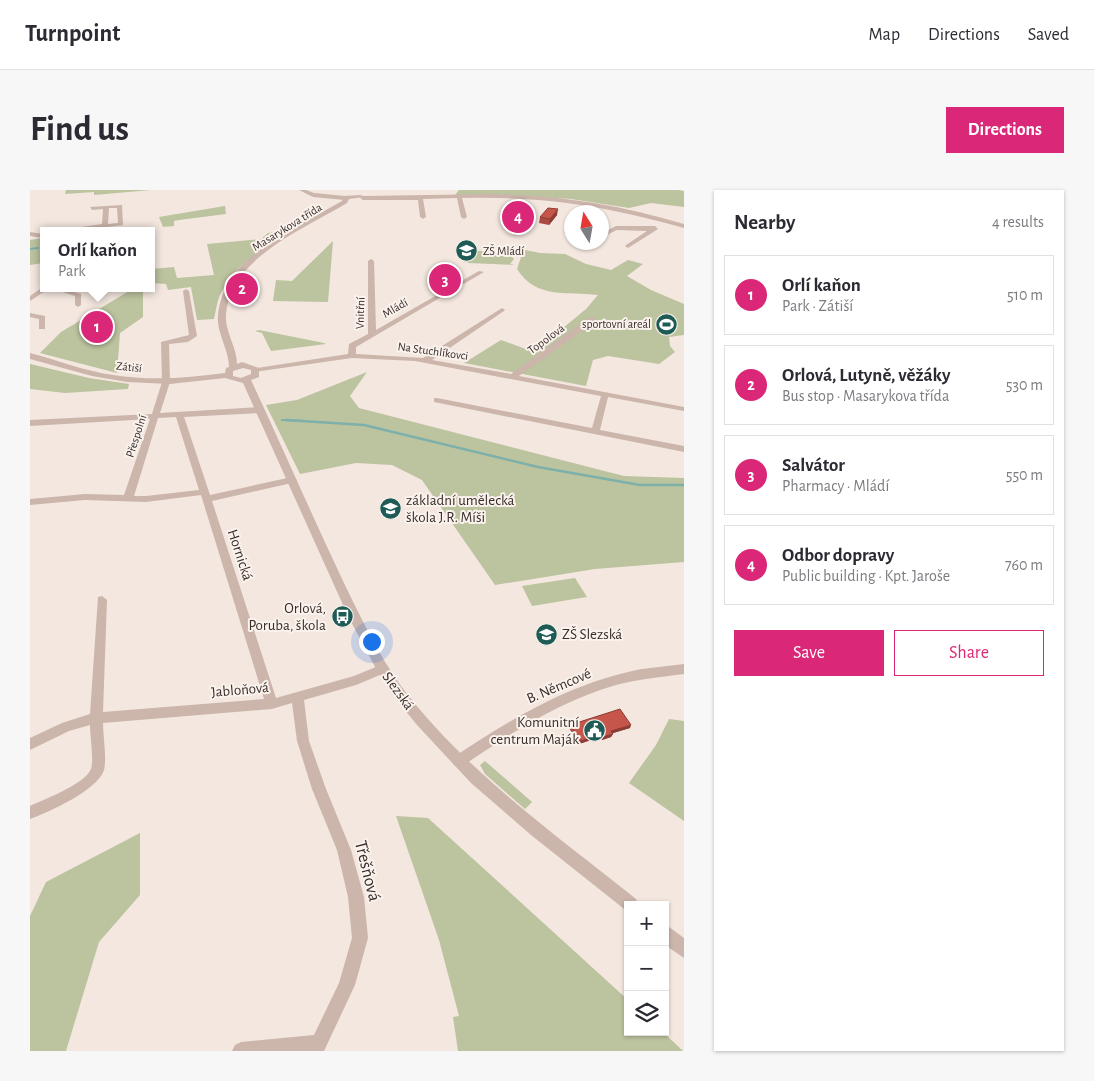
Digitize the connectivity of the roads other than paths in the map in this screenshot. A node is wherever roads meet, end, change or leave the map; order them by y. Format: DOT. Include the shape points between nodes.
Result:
graph roads {
  1 [pos="302,190"];
  2 [pos="366,190"];
  3 [pos="355,197"];
  4 [pos="459,197"];
  5 [pos="420,198"];
  6 [pos="577,202"];
  7 [pos="578,205"];
  8 [pos="106,207"];
  9 [pos="92,208"];
  10 [pos="423,217"];
  11 [pos="464,217"];
  12 [pos="667,220"];
  13 [pos="105,226"];
  14 [pos="684,226"];
  15 [pos="95,227"];
  16 [pos="655,228"];
  17 [pos="609,232"];
  18 [pos="628,246"];
  19 [pos="371,261"];
  20 [pos="481,272"];
  21 [pos="186,291"];
  22 [pos="68,292"];
  23 [pos="78,305"];
  24 [pos="502,310"];
  25 [pos="30,315"];
  26 [pos="593,319"];
  27 [pos="42,327"];
  28 [pos="372,335"];
  29 [pos="30,356"];
  30 [pos="352,356"];
  31 [pos="426,360"];
  32 [pos="245,365"];
  33 [pos="233,367"];
  34 [pos="257,370"];
  35 [pos="228,375"];
  36 [pos="512,377"];
  37 [pos="246,380"];
  38 [pos="166,382"];
  39 [pos="605,396"];
  40 [pos="437,400"];
  41 [pos="628,400"];
  42 [pos="684,409"];
  43 [pos="260,410"];
  44 [pos="156,416"];
  45 [pos="180,416"];
  46 [pos="684,417"];
  47 [pos="30,423"];
  48 [pos="595,431"];
  49 [pos="684,449"];
  50 [pos="292,480"];
  51 [pos="205,496"];
  52 [pos="128,498"];
  53 [pos="30,502"];
  54 [pos="102,600"];
  55 [pos="383,669"];
  56 [pos="684,669"];
  57 [pos="298,698"];
  58 [pos="272,704"];
  59 [pos="96,718"];
  60 [pos="30,744"];
  61 [pos="459,761"];
  62 [pos="30,812"];
  63 [pos="625,901"];
  64 [pos="669,936"];
  65 [pos="684,949"];
  66 [pos="316,1047"];
  67 [pos="241,1051"];
  1 -- 3 [label="street" via="313,195"];
  2 -- 3 [label="street, Masarykova třída"];
  3 -- 5 [label="street"];
  3 -- 32 [label="street, Masarykova třída" via="269,251 249,268 238,283 230,303 228,324 234,346"];
  3 -- 33 [label="street, Masarykova třída" via="261,252 231,285 222,319"];
  4 -- 5 [label="street"];
  4 -- 6 [label="street" via="514,196"];
  4 -- 11 [label="street"];
  5 -- 10 [label="street"];
  6 -- 7 [label="street"];
  6 -- 12 [label="street"];
  8 -- 9 [label="street"];
  8 -- 13 [label="street"];
  8 -- 13 [label="street" via="120,206 120,224"];
  12 -- 14 [label="street"];
  12 -- 16 [label="street"];
  13 -- 15 [label="street"];
  16 -- 17 [label="street" via="616,228"];
  16 -- 18 [label="street"];
  19 -- 28 [label="street, Vnitřní"];
  20 -- 28 [label="street, Mládí"];
  21 -- 38 [label="street, Přespolní" via="193,336 164,342"];
  22 -- 23 [label="street" via="79,295"];
  24 -- 31 [label="street"];
  25 -- 27 [label="street" via="44,317"];
  26 -- 36 [label="street, Topolová"];
  28 -- 30 [label="street, Vnitřní" via="352,346"];
  29 -- 38 [label="street, Zátiší" via="111,378"];
  30 -- 31 [label="street, Na Stuchlíkovci"];
  30 -- 34 [label="street, Na Stuchlíkovci"];
  31 -- 36 [label="street, Na Stuchlíkovci"];
  32 -- 33 [label="street"];
  32 -- 34 [label="street"];
  33 -- 35 [label="street"];
  34 -- 37 [label="street" via="254,377"];
  35 -- 37 [label="street" via="232,379"];
  35 -- 38 [label="street, Zátiší"];
  36 -- 39 [label="street, Na Stuchlíkovci"];
  37 -- 43 [label="street, Slezská"];
  38 -- 44 [label="street, Přespolní"];
  39 -- 41 [label="street, Na Stuchlíkovci"];
  39 -- 48 [label="street"];
  40 -- 48 [label="street"];
  41 -- 42 [label="street, Na Stuchlíkovci"];
  41 -- 46 [label="street, Na Stuchlíkovci" via="638,408"];
  43 -- 45 [label="street"];
  43 -- 50 [label="street, Slezská"];
  44 -- 45 [label="street"];
  44 -- 47 [label="street"];
  44 -- 52 [label="street, Přespolní"];
  45 -- 51 [label="street, Hornická"];
  48 -- 49 [label="street"];
  50 -- 51 [label="street"];
  50 -- 55 [label="street, Slezská" via="353,613"];
  51 -- 52 [label="street"];
  51 -- 58 [label="street, Hornická"];
  52 -- 53 [label="street" via="85,497"];
  54 -- 59 [label="street"];
  55 -- 57 [label="street, Jabloňová"];
  55 -- 61 [label="street, Slezská" via="420,720"];
  56 -- 61 [label="street, B. Němcové" via="642,674 583,691 511,726"];
  57 -- 58 [label="street, Jabloňová"];
  57 -- 66 [label="street, Třešňová" via="302,741 344,850 356,897 360,938 346,986"];
  58 -- 59 [label="street, Jabloňová"];
  59 -- 60 [label="street, Jabloňová" via="66,727"];
  59 -- 62 [label="street" via="98,769 91,780"];
  61 -- 63 [label="street, Slezská"];
  64 -- 65 [label="street"];
  66 -- 67 [label="street"];
}
